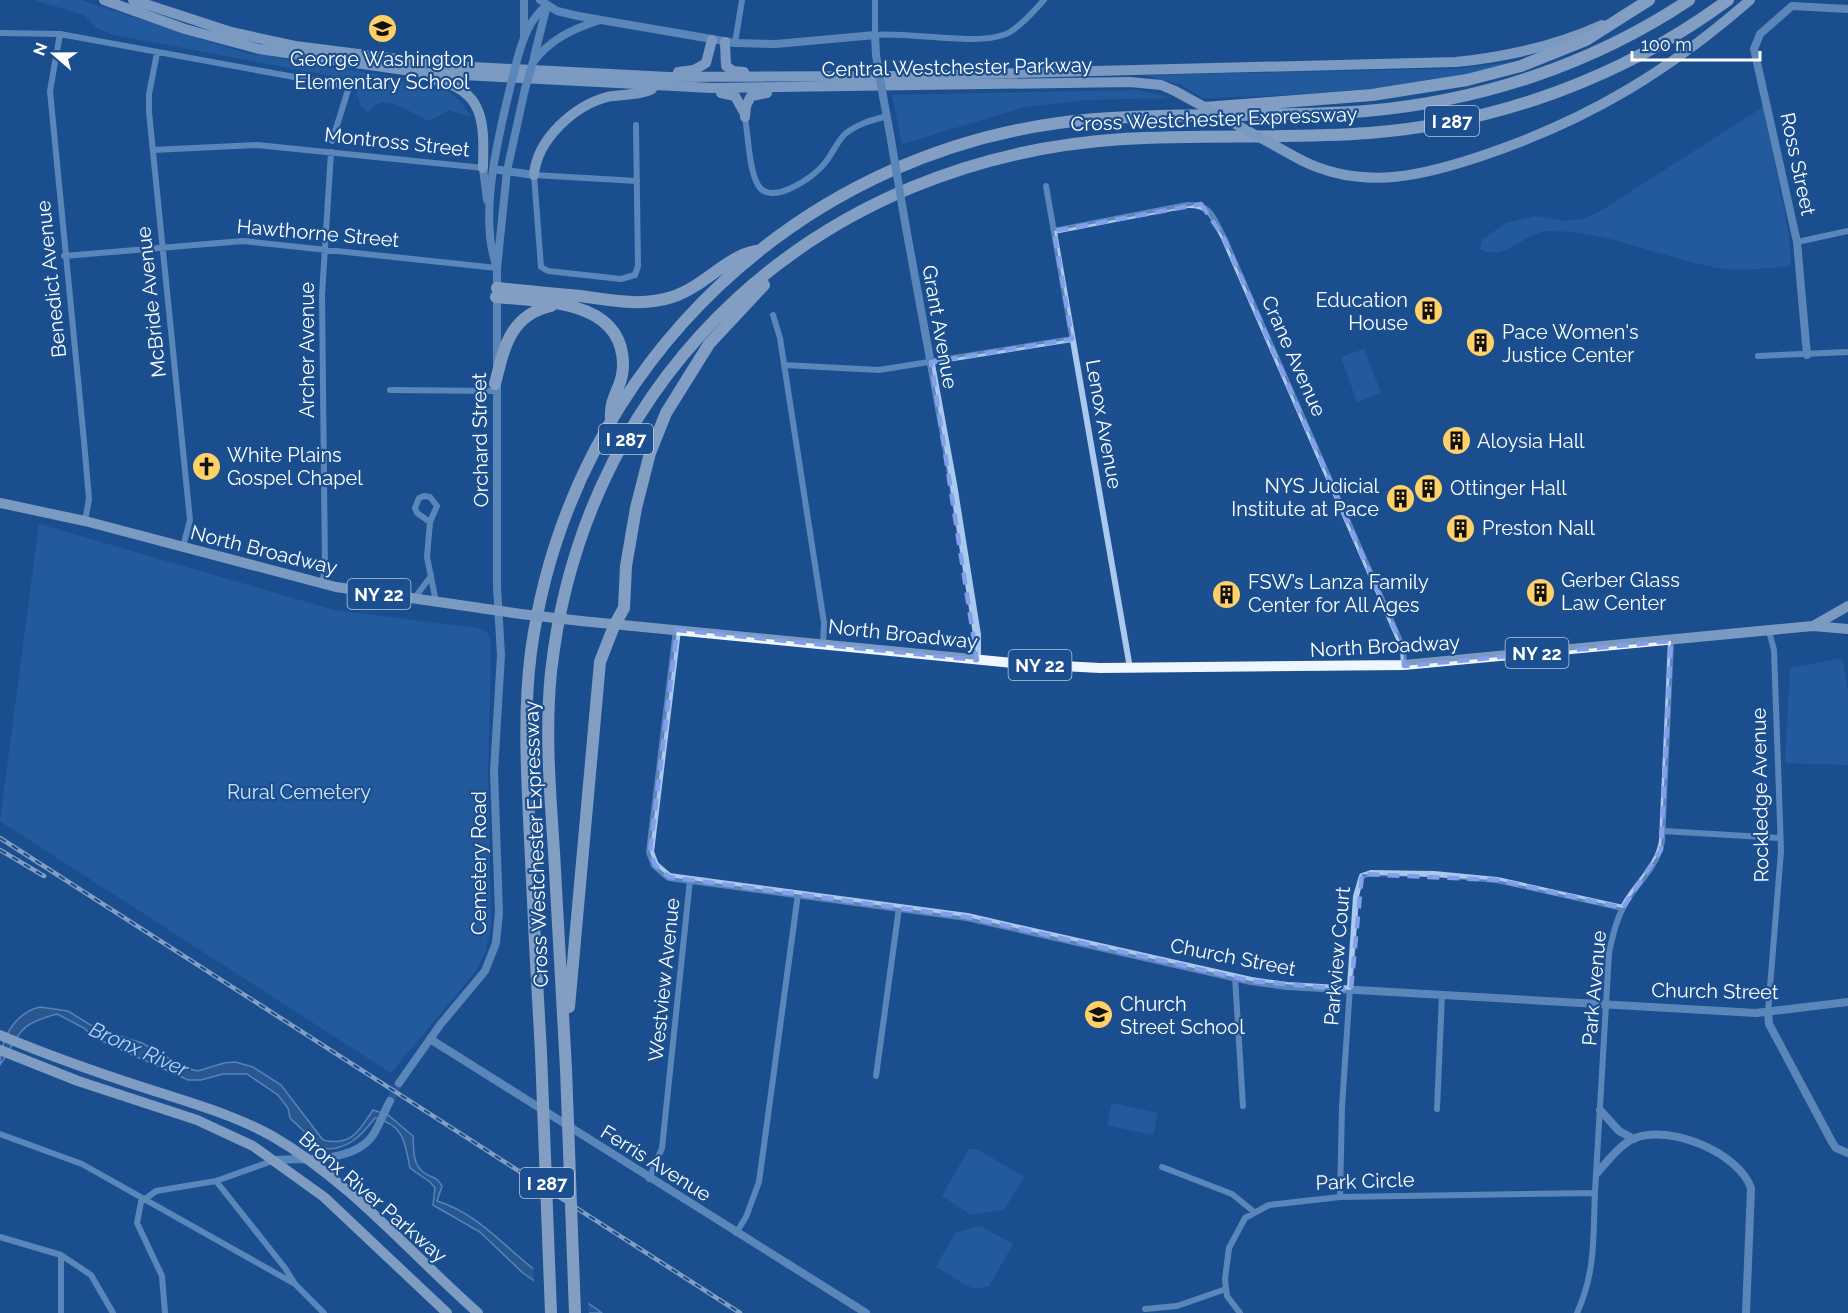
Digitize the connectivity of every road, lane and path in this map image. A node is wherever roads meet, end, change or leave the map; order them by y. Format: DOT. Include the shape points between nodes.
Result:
graph roads {
  1 [pos="104,0"];
  2 [pos="133,0"];
  3 [pos="524,0"];
  4 [pos="742,0"];
  5 [pos="875,0"];
  6 [pos="1044,0"];
  7 [pos="1648,0"];
  8 [pos="1689,0"];
  9 [pos="1728,0"];
  10 [pos="1750,0"];
  11 [pos="546,2"];
  12 [pos="1632,10"];
  13 [pos="1848,10"];
  14 [pos="600,20"];
  15 [pos="0,33"];
  16 [pos="60,34"];
  17 [pos="875,35"];
  18 [pos="524,36"];
  19 [pos="712,40"];
  20 [pos="730,43"];
  21 [pos="157,52"];
  22 [pos="533,62"];
  23 [pos="385,68"];
  24 [pos="669,77"];
  25 [pos="819,82"];
  26 [pos="657,86"];
  27 [pos="701,87"];
  28 [pos="887,116"];
  29 [pos="746,117"];
  30 [pos="1149,117"];
  31 [pos="636,125"];
  32 [pos="332,141"];
  33 [pos="153,150"];
  34 [pos="331,152"];
  35 [pos="488,168"];
  36 [pos="507,171"];
  37 [pos="534,175"];
  38 [pos="637,181"];
  39 [pos="1046,186"];
  40 [pos="1054,231"];
  41 [pos="1848,231"];
  42 [pos="1797,242"];
  43 [pos="806,244"];
  44 [pos="162,247"];
  45 [pos="324,248"];
  46 [pos="756,251"];
  47 [pos="64,256"];
  48 [pos="497,268"];
  49 [pos="496,293"];
  50 [pos="568,305"];
  51 [pos="773,315"];
  52 [pos="1072,339"];
  53 [pos="1848,352"];
  54 [pos="1807,355"];
  55 [pos="1758,356"];
  56 [pos="931,362"];
  57 [pos="784,365"];
  58 [pos="496,388"];
  59 [pos="390,390"];
  60 [pos="612,419"];
  61 [pos="0,503"];
  62 [pos="85,520"];
  63 [pos="430,522"];
  64 [pos="183,548"];
  65 [pos="431,576"];
  66 [pos="322,583"];
  67 [pos="413,600"];
  68 [pos="436,603"];
  69 [pos="1848,606"];
  70 [pos="498,611"];
  71 [pos="614,626"];
  72 [pos="1813,626"];
  73 [pos="1848,629"];
  74 [pos="677,630"];
  75 [pos="1769,631"];
  76 [pos="1671,641"];
  77 [pos="824,644"];
  78 [pos="977,660"];
  79 [pos="1404,665"];
  80 [pos="1130,668"];
  81 [pos="1663,831"];
  82 [pos="1780,838"];
  83 [pos="690,880"];
  84 [pos="798,894"];
  85 [pos="899,908"];
  86 [pos="1623,908"];
  87 [pos="1235,977"];
  88 [pos="1351,990"];
  89 [pos="1442,995"];
  90 [pos="1848,1002"];
  91 [pos="1607,1004"];
  92 [pos="1768,1012"];
  93 [pos="0,1035"];
  94 [pos="430,1039"];
  95 [pos="0,1050"];
  96 [pos="566,1064"];
  97 [pos="876,1076"];
  98 [pos="399,1083"];
  99 [pos="388,1105"];
  100 [pos="1243,1106"];
  101 [pos="1437,1108"];
  102 [pos="1600,1110"];
  103 [pos="0,1134"];
  104 [pos="1634,1139"];
  105 [pos="1847,1153"];
  106 [pos="304,1157"];
  107 [pos="276,1160"];
  108 [pos="1162,1167"];
  109 [pos="1597,1173"];
  110 [pos="649,1179"];
  111 [pos="216,1181"];
  112 [pos="1595,1193"];
  113 [pos="1340,1197"];
  114 [pos="143,1199"];
  115 [pos="1254,1211"];
  116 [pos="736,1233"];
  117 [pos="0,1237"];
  118 [pos="61,1255"];
  119 [pos="295,1284"];
  120 [pos="1226,1289"];
  121 [pos="1145,1309"];
  122 [pos="61,1313"];
  123 [pos="113,1313"];
  124 [pos="165,1313"];
  125 [pos="324,1313"];
  126 [pos="447,1313"];
  127 [pos="478,1313"];
  128 [pos="551,1313"];
  129 [pos="575,1313"];
  130 [pos="866,1313"];
  131 [pos="1240,1313"];
  132 [pos="1577,1313"];
  133 [pos="1746,1313"];
  1 -- 23 [label="main road, Central Westchester Parkway" via="230,42 304,58"];
  2 -- 24 [label="main road, Central Westchester Parkway" via="231,32 295,46 453,66"];
  3 -- 18 [label="street"];
  4 -- 20 [label="street"];
  5 -- 17 [label="street, Grant Avenue"];
  6 -- 17 [label="street" via="1005,34 943,39"];
  7 -- 12 [label="highway"];
  8 -- 30 [label="highway, Cross Westchester Expressway / I 287" via="1631,35 1575,61 1458,98 1397,108 1334,112"];
  9 -- 43 [label="highway, Cross Westchester Expressway / I 287" via="1669,39 1612,69 1493,112 1431,126 1368,133 1149,138 1035,149 926,180 858,212"];
  10 -- 25 [label="main road, Central Westchester Parkway, bridge" via="1691,50 1598,109 1527,140 1452,166 1392,179 1344,176 1301,160 1161,85"];
  11 -- 14 [label="street" via="566,13"];
  11 -- 18 [label="street"];
  11 -- 22 [label="street, Orchard Street"];
  12 -- 25 [label="main road, Central Westchester Parkway" via="1564,41 1517,54 1464,61"];
  12 -- 30 [label="highway" via="1586,40 1521,66 1467,81 1372,95 1236,105"];
  13 -- 42 [label="street, Ross Street" via="1792,6 1760,34 1754,49"];
  14 -- 19 [label="street"];
  14 -- 22 [label="street" via="556,39"];
  15 -- 16 [label="street"];
  16 -- 21 [label="street"];
  16 -- 47 [label="street, Benedict Avenue" via="50,91"];
  17 -- 20 [label="street" via="787,44"];
  17 -- 28 [label="street, Grant Avenue, bridge"];
  18 -- 35 [label="street, bridge"];
  19 -- 20 [label="street"];
  19 -- 24 [label="main road" via="706,63"];
  20 -- 25 [label="main road" via="724,59 733,71"];
  21 -- 32 [label="street" via="349,87"];
  21 -- 33 [label="street, McBride Avenue" via="149,94"];
  22 -- 36 [label="street, Orchard Street, bridge"];
  23 -- 26 [label="main road, Central Westchester Parkway" via="471,77"];
  23 -- 35 [label="main road" via="449,83 466,92 481,116"];
  24 -- 25 [label="main road, Central Westchester Parkway"];
  25 -- 27 [label="main road, Central Westchester Parkway"];
  25 -- 29 [label="main road" via="754,95 747,102"];
  26 -- 27 [label="main road, Central Westchester Parkway"];
  26 -- 37 [label="main road" via="584,107 550,137 539,154"];
  27 -- 29 [label="main road" via="735,96"];
  28 -- 29 [label="street" via="846,133 807,180 770,193 761,189 756,180"];
  28 -- 56 [label="street, Grant Avenue, bridge"];
  30 -- 46 [label="highway, Cross Westchester Expressway / I 287" via="1047,124 947,149 847,192"];
  31 -- 38 [label="street"];
  33 -- 34 [label="street, Montross Street" via="257,144"];
  33 -- 44 [label="street, McBride Avenue"];
  34 -- 35 [label="street, Montross Street"];
  34 -- 45 [label="street, Archer Avenue"];
  35 -- 36 [label="street, Montross Street"];
  35 -- 48 [label="street, Orchard Street" via="492,256"];
  36 -- 37 [label="street, Montross Street"];
  36 -- 48 [label="street, Orchard Street"];
  37 -- 38 [label="street, Montross Street"];
  37 -- 38 [label="street" via="541,267 621,279 635,275 638,266"];
  39 -- 40 [label="street, Lenox Avenue"];
  40 -- 52 [label="street, Lenox Avenue"];
  40 -- 79 [label="street, Crane Avenue" via="1187,205 1208,208 1403,648"];
  41 -- 42 [label="street"];
  42 -- 54 [label="street, Ross Street"];
  43 -- 71 [label="highway" via="718,332 666,413 641,483 626,566 624,608"];
  43 -- 96 [label="highway, Cross Westchester Expressway / I 287" via="724,310 656,391 606,476 571,568 556,634 549,716"];
  44 -- 45 [label="street, Hawthorne Street" via="243,241"];
  44 -- 47 [label="street, Hawthorne Street"];
  44 -- 64 [label="street, McBride Avenue" via="190,520"];
  45 -- 48 [label="street, Hawthorne Street"];
  45 -- 66 [label="street, Archer Avenue"];
  46 -- 49 [label="highway" via="740,254 687,291 652,301"];
  46 -- 60 [label="highway, Cross Westchester Expressway / I 287" via="676,329"];
  47 -- 62 [label="street, Benedict Avenue" via="86,464"];
  48 -- 49 [label="street, Orchard Street"];
  49 -- 50 [label="highway"];
  49 -- 58 [label="street, Orchard Street"];
  50 -- 58 [label="highway" via="540,309 517,323 506,340"];
  50 -- 60 [label="highway" via="594,314 608,325 618,341 623,368 610,404"];
  51 -- 57 [label="street"];
  52 -- 56 [label="street"];
  52 -- 80 [label="street, Lenox Avenue"];
  53 -- 54 [label="street"];
  54 -- 55 [label="street"];
  56 -- 57 [label="street" via="879,370"];
  56 -- 78 [label="street, Grant Avenue" via="977,635"];
  57 -- 77 [label="street"];
  58 -- 59 [label="street"];
  58 -- 70 [label="street, Orchard Street"];
  60 -- 128 [label="highway, Cross Westchester Expressway / I 287, bridge" via="576,488 555,547 529,669 526,746"];
  61 -- 62 [label="main road, North Broadway / NY 22"];
  62 -- 64 [label="main road, North Broadway / NY 22"];
  63 -- 65 [label="street" via="427,557"];
  64 -- 66 [label="main road, North Broadway / NY 22"];
  65 -- 67 [label="street"];
  65 -- 68 [label="street"];
  66 -- 67 [label="main road, North Broadway / NY 22"];
  67 -- 68 [label="main road, North Broadway / NY 22"];
  68 -- 70 [label="main road, North Broadway / NY 22"];
  69 -- 72 [label="main road, North Broadway / NY 22"];
  70 -- 71 [label="main road, North Broadway / NY 22, bridge"];
  70 -- 94 [label="street, Cemetery Road" via="501,655 494,771 499,912 496,943 486,971"];
  71 -- 74 [label="main road, North Broadway / NY 22"];
  71 -- 96 [label="highway" via="600,662"];
  72 -- 73 [label="main road, North Broadway / NY 22"];
  72 -- 75 [label="main road, North Broadway / NY 22"];
  74 -- 77 [label="main road, North Broadway / NY 22"];
  74 -- 83 [label="street, Westview Avenue" via="650,852 664,874"];
  75 -- 76 [label="main road, North Broadway / NY 22"];
  75 -- 82 [label="street, Rockledge Avenue" via="1774,650"];
  76 -- 79 [label="main road, North Broadway / NY 22"];
  76 -- 81 [label="street, Park Avenue"];
  77 -- 78 [label="main road, North Broadway / NY 22"];
  78 -- 80 [label="main road, North Broadway / NY 22"];
  79 -- 80 [label="main road, North Broadway / NY 22"];
  81 -- 82 [label="street"];
  81 -- 86 [label="street, Park Avenue" via="1661,850 1652,868"];
  82 -- 92 [label="street, Rockledge Avenue"];
  83 -- 84 [label="street, Church Street"];
  83 -- 110 [label="street, Westview Avenue" via="662,1148"];
  84 -- 85 [label="street, Church Street"];
  84 -- 116 [label="street" via="759,1182"];
  85 -- 87 [label="street, Church Street" via="990,921"];
  85 -- 97 [label="street"];
  86 -- 88 [label="street, Parkview Court" via="1497,880 1366,873 1360,879 1356,896"];
  86 -- 91 [label="street, Park Avenue" via="1609,953"];
  87 -- 88 [label="street, Church Street" via="1287,986"];
  87 -- 100 [label="street"];
  88 -- 89 [label="street, Church Street"];
  88 -- 113 [label="street, Parkview Court"];
  89 -- 91 [label="street, Church Street"];
  89 -- 101 [label="street"];
  90 -- 92 [label="street, Church Street"];
  91 -- 92 [label="street, Church Street"];
  91 -- 102 [label="street, Park Avenue"];
  92 -- 105 [label="street, Rockledge Avenue" via="1769,1024 1832,1142"];
  93 -- 106 [label="highway, Bronx River Parkway" via="231,1117 274,1137"];
  94 -- 98 [label="street, Cemetery Road"];
  94 -- 110 [label="street, Ferris Avenue"];
  95 -- 107 [label="highway, Bronx River Parkway" via="212,1126"];
  96 -- 129 [label="highway, Cross Westchester Expressway / I 287, bridge"];
  99 -- 106 [label="street" via="368,1141 357,1148 325,1158"];
  102 -- 104 [label="street" via="1619,1131"];
  102 -- 109 [label="street, Park Avenue"];
  103 -- 114 [label="street" via="82,1164"];
  104 -- 109 [label="street"];
  104 -- 133 [label="street" via="1673,1136 1704,1145 1746,1176 1751,1188"];
  106 -- 107 [label="street"];
  106 -- 127 [label="highway, Bronx River Parkway" via="370,1212"];
  107 -- 111 [label="street"];
  107 -- 126 [label="highway, Bronx River Parkway" via="337,1208"];
  108 -- 115 [label="street" via="1232,1194"];
  109 -- 112 [label="street, Park Avenue"];
  110 -- 116 [label="street, Ferris Avenue"];
  111 -- 114 [label="street" via="156,1191"];
  111 -- 119 [label="street"];
  112 -- 113 [label="street, Park Circle"];
  112 -- 132 [label="street, Park Avenue" via="1594,1260"];
  113 -- 115 [label="street, Park Circle" via="1269,1205"];
  114 -- 119 [label="street"];
  114 -- 124 [label="street" via="137,1223 162,1276"];
  115 -- 120 [label="street" via="1239,1226 1229,1248"];
  116 -- 130 [label="street, Ferris Avenue"];
  117 -- 118 [label="street"];
  118 -- 122 [label="street"];
  118 -- 123 [label="street" via="91,1275"];
  119 -- 125 [label="street"];
  120 -- 121 [label="street" via="1178,1306"];
  120 -- 131 [label="street"];
}
